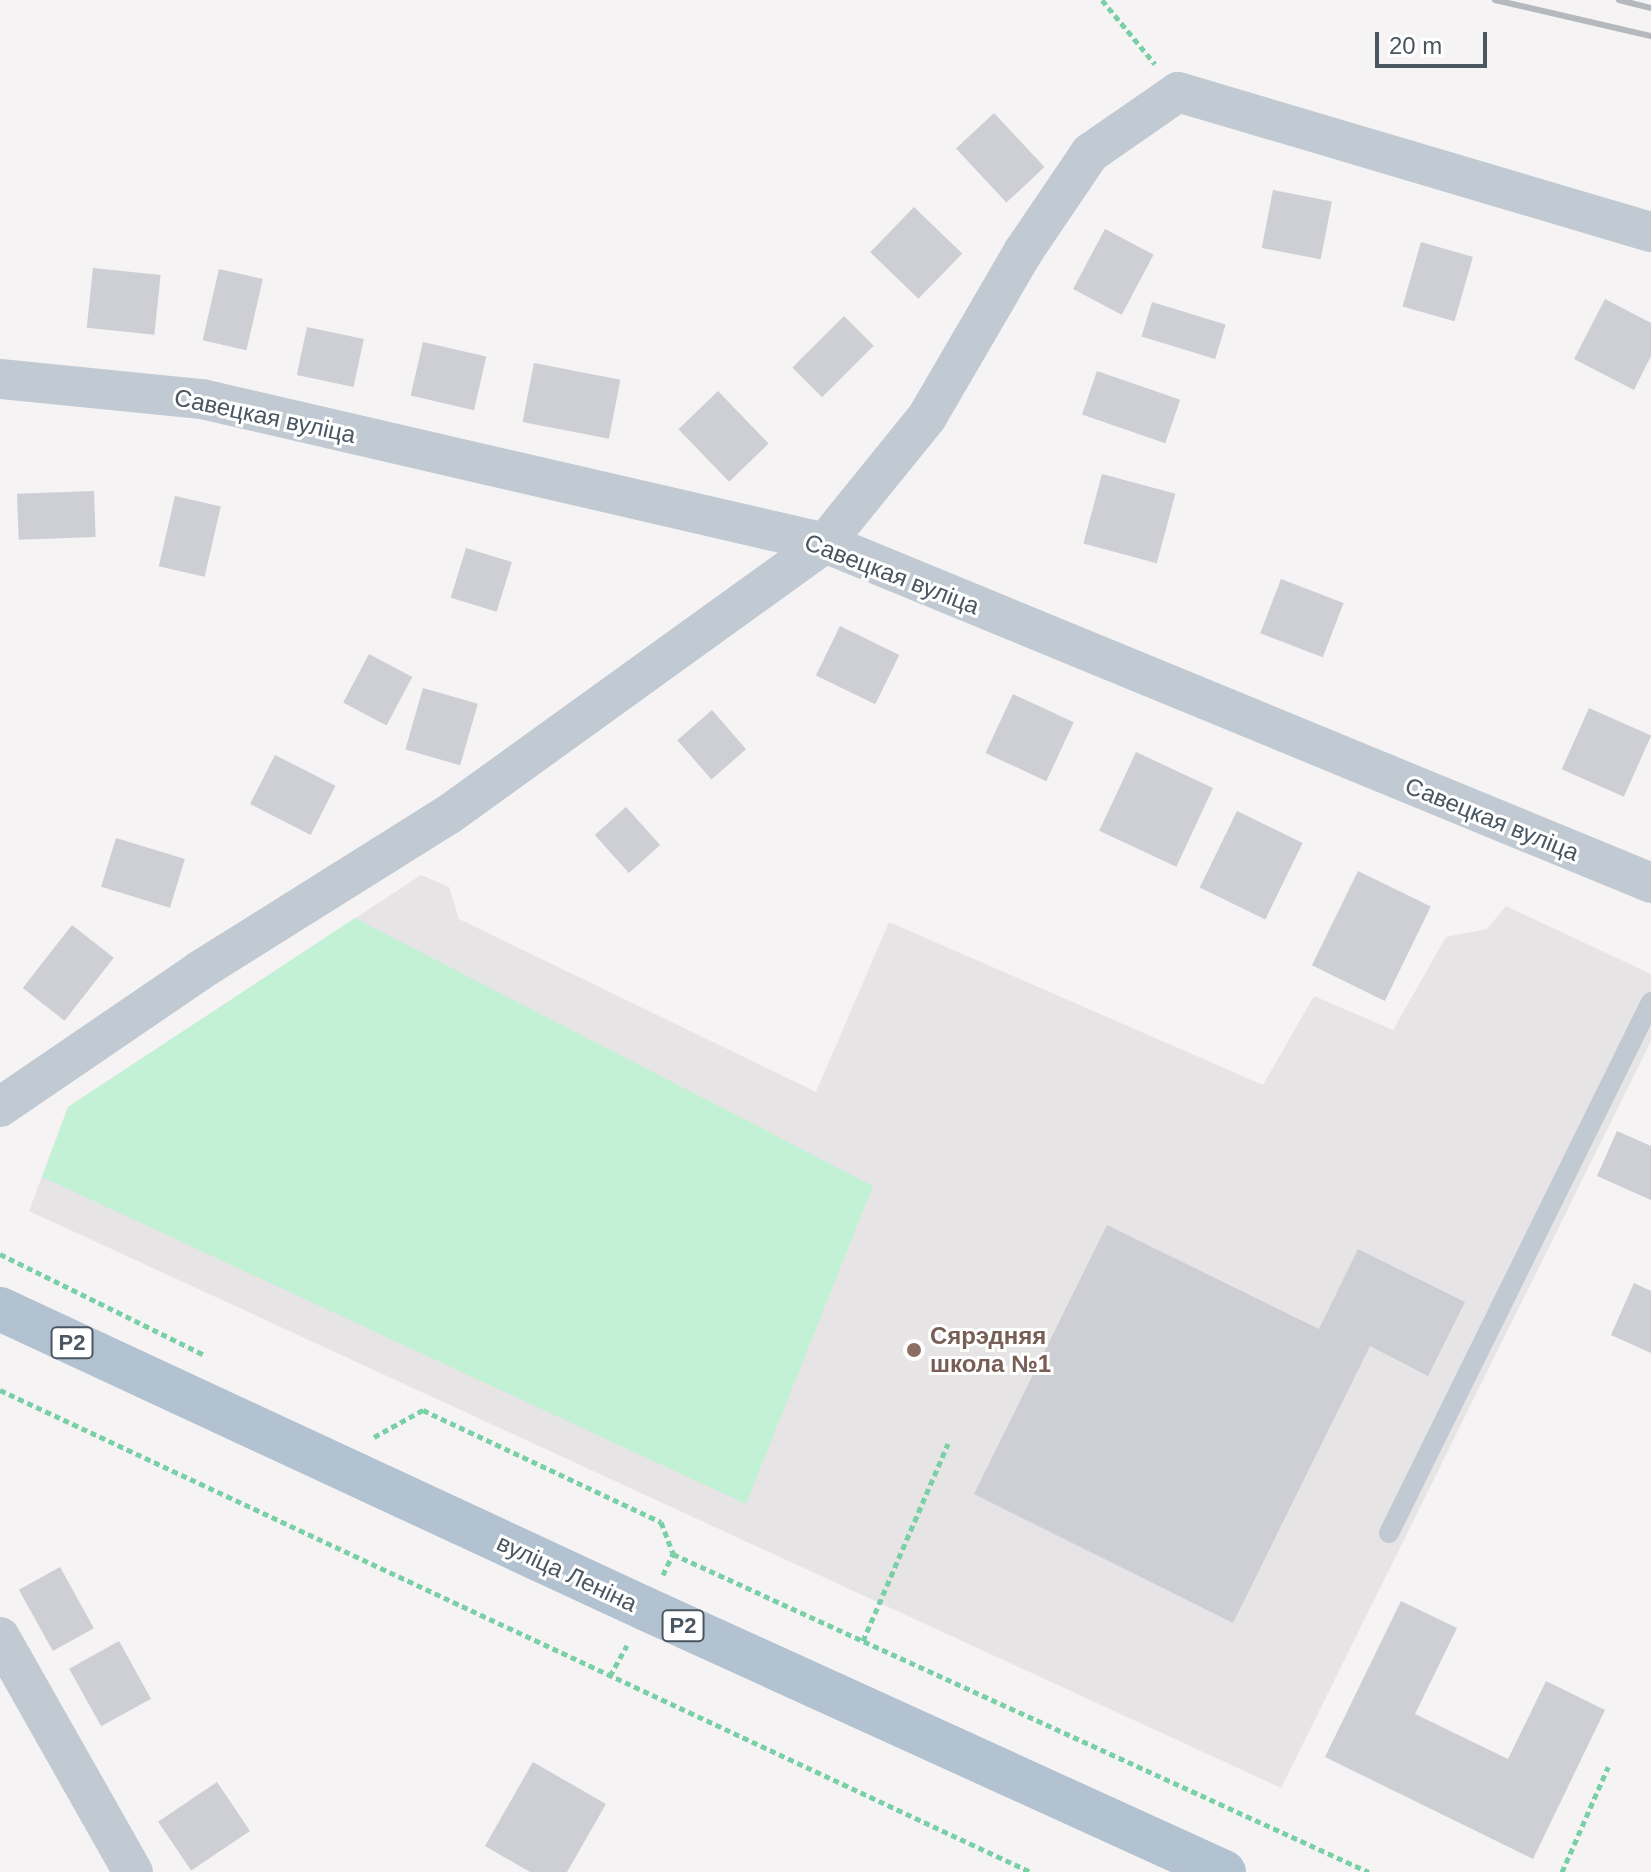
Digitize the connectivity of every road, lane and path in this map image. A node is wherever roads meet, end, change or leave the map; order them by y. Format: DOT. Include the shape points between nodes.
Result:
graph roads {
  1 [pos="1102,0"];
  2 [pos="1178,92"];
  3 [pos="1651,232"];
  4 [pos="0,379"];
  5 [pos="825,543"];
  6 [pos="1651,883"];
  7 [pos="1651,1002"];
  8 [pos="0,1107"];
  9 [pos="0,1254"];
  10 [pos="0,1309"];
  11 [pos="214,1360"];
  12 [pos="0,1390"];
  13 [pos="372,1438"];
  14 [pos="948,1444"];
  15 [pos="1389,1533"];
  16 [pos="0,1637"];
  17 [pos="863,1641"];
  18 [pos="1608,1767"];
  19 [pos="133,1872"];
  20 [pos="1031,1872"];
  21 [pos="1224,1872"];
  22 [pos="1369,1872"];
  23 [pos="1562,1872"];
  1 -- 2 [label="path"];
  2 -- 3 [label="street"];
  2 -- 5 [label="street" via="1090,153 1023,252 927,417"];
  4 -- 5 [label="street, Савецкая вуліца" via="202,399"];
  5 -- 6 [label="street, Савецкая вуліца"];
  5 -- 8 [label="street" via="448,815 199,971"];
  7 -- 15 [label="lane"];
  9 -- 11 [label="path"];
  10 -- 21 [label="main road, вуліца Леніна / Р2"];
  12 -- 20 [label="path"];
  13 -- 17 [label="path" via="423,1410 661,1522 673,1554"];
  14 -- 17 [label="path"];
  16 -- 19 [label="street"];
  17 -- 22 [label="path"];
  18 -- 23 [label="path"];
}
